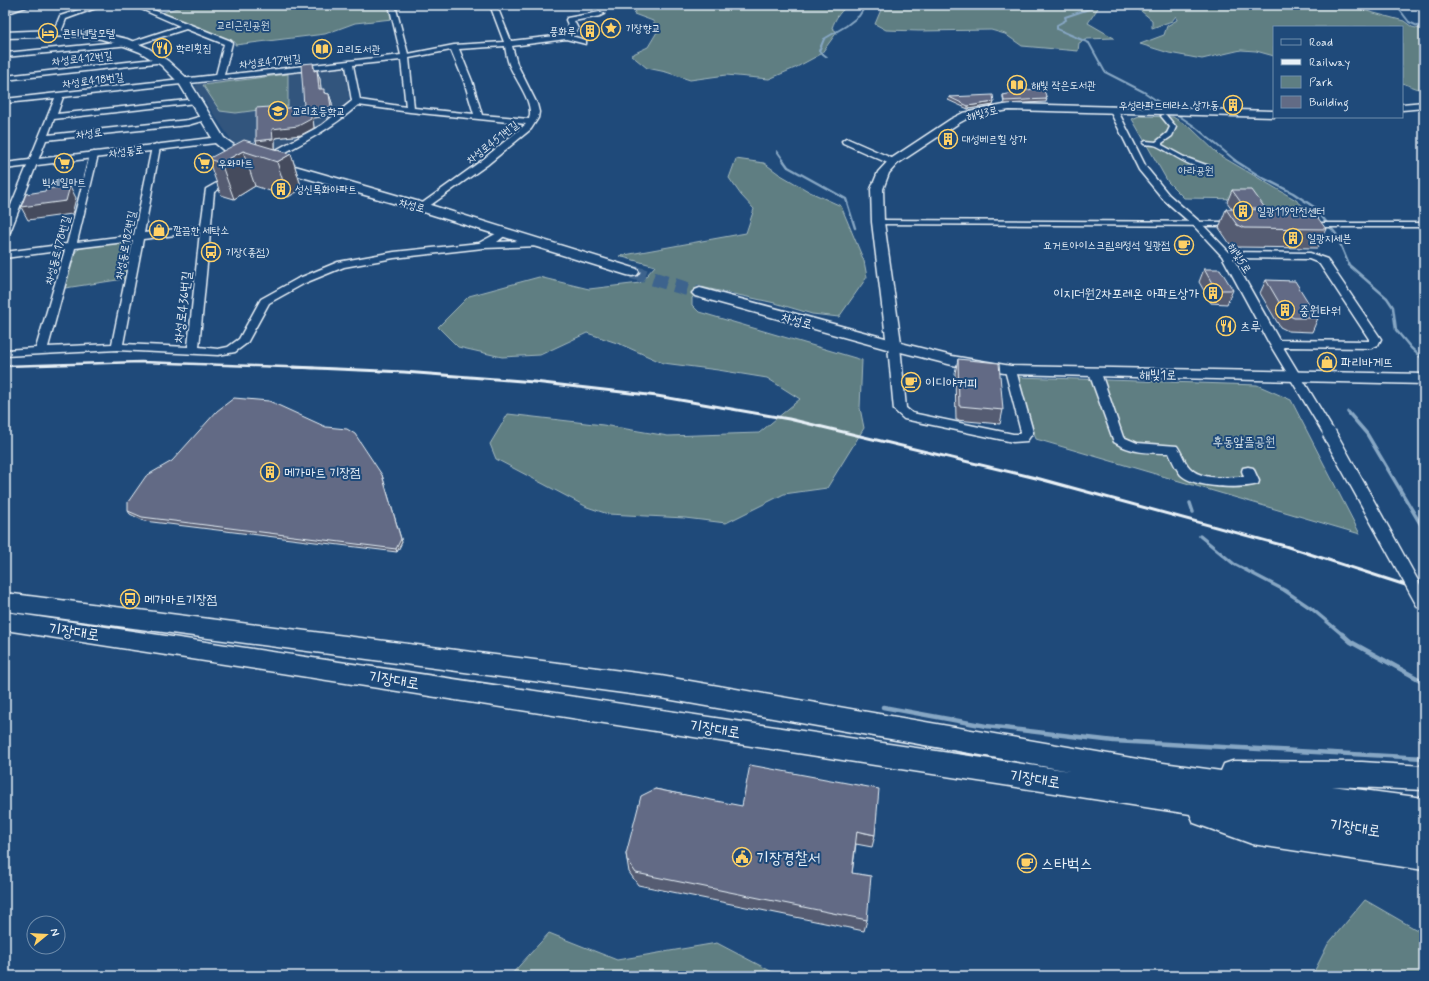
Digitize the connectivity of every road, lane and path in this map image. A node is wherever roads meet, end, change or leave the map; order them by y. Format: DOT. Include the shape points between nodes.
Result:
graph roads {
  1 [pos="29,5"];
  2 [pos="72,5"];
  3 [pos="101,5"];
  4 [pos="135,5"];
  5 [pos="392,5"];
  6 [pos="514,5"];
  7 [pos="494,6"];
  8 [pos="83,10"];
  9 [pos="5,12"];
  10 [pos="600,14"];
  11 [pos="187,26"];
  12 [pos="58,33"];
  13 [pos="5,35"];
  14 [pos="566,37"];
  15 [pos="584,42"];
  16 [pos="508,43"];
  17 [pos="131,44"];
  18 [pos="454,47"];
  19 [pos="5,55"];
  20 [pos="405,57"];
  21 [pos="162,60"];
  22 [pos="350,63"];
  23 [pos="220,77"];
  24 [pos="5,78"];
  25 [pos="184,81"];
  26 [pos="60,95"];
  27 [pos="5,101"];
  28 [pos="196,101"];
  29 [pos="356,102"];
  30 [pos="1424,105"];
  31 [pos="1403,107"];
  32 [pos="410,110"];
  33 [pos="1113,110"];
  34 [pos="1164,113"];
  35 [pos="1273,114"];
  36 [pos="51,117"];
  37 [pos="206,117"];
  38 [pos="479,117"];
  39 [pos="532,122"];
  40 [pos="42,138"];
  41 [pos="219,140"];
  42 [pos="846,141"];
  43 [pos="1146,143"];
  44 [pos="1158,144"];
  45 [pos="156,147"];
  46 [pos="94,155"];
  47 [pos="262,161"];
  48 [pos="33,162"];
  49 [pos="893,162"];
  50 [pos="5,166"];
  51 [pos="1207,167"];
  52 [pos="422,207"];
  53 [pos="878,222"];
  54 [pos="1197,224"];
  55 [pos="1242,224"];
  56 [pos="1304,225"];
  57 [pos="1424,225"];
  58 [pos="205,228"];
  59 [pos="5,232"];
  60 [pos="503,233"];
  61 [pos="140,237"];
  62 [pos="541,243"];
  63 [pos="72,246"];
  64 [pos="481,246"];
  65 [pos="5,255"];
  66 [pos="1226,255"];
  67 [pos="632,272"];
  68 [pos="700,293"];
  69 [pos="1275,343"];
  70 [pos="894,346"];
  71 [pos="117,347"];
  72 [pos="193,350"];
  73 [pos="41,351"];
  74 [pos="5,353"];
  75 [pos="1011,370"];
  76 [pos="1095,373"];
  77 [pos="1294,376"];
  78 [pos="1424,379"];
  79 [pos="1248,471"];
  80 [pos="5,602"];
  81 [pos="1424,605"];
  82 [pos="5,621"];
  83 [pos="1424,778"];
  84 [pos="1152,785"];
  85 [pos="1424,811"];
  86 [pos="1424,837"];
  87 [pos="1424,856"];
  1 -- 9 [label="street"];
  2 -- 8 [label="street"];
  3 -- 8 [label="street"];
  4 -- 11 [label="street"];
  5 -- 20 [label="street"];
  6 -- 7 [label="street, 차성로451번길"];
  7 -- 16 [label="street, 차성로451번길"];
  8 -- 12 [label="street" via="63,18"];
  10 -- 14 [label="street" via="570,20 574,29"];
  11 -- 17 [label="street"];
  11 -- 23 [label="street" via="228,43"];
  12 -- 13 [label="main road, 차성로"];
  12 -- 17 [label="main road, 차성로" via="101,36"];
  14 -- 15 [label="street"];
  14 -- 16 [label="street, 차성로417번길"];
  16 -- 18 [label="street, 차성로417번길"];
  16 -- 39 [label="street, 차성로451번길" via="513,64 533,104 535,112"];
  17 -- 19 [label="street"];
  17 -- 21 [label="main road, 차성로"];
  18 -- 20 [label="street, 차성로417번길"];
  18 -- 38 [label="street"];
  20 -- 22 [label="street, 차성로417번길"];
  20 -- 32 [label="street"];
  21 -- 24 [label="street, 차성로412번길"];
  21 -- 25 [label="main road, 차성로"];
  22 -- 23 [label="street, 차성로417번길"];
  22 -- 29 [label="street"];
  23 -- 25 [label="street, 차성로417번길"];
  25 -- 26 [label="street, 차성로418번길"];
  25 -- 28 [label="main road, 차성로"];
  26 -- 27 [label="street, 차성로418번길"];
  26 -- 36 [label="street"];
  28 -- 36 [label="street, 차성로"];
  28 -- 37 [label="main road, 차성로"];
  29 -- 32 [label="street"];
  29 -- 47 [label="street, 차성로436번길" via="332,123"];
  30 -- 31 [label="street"];
  32 -- 38 [label="street"];
  33 -- 34 [label="street, 해빛3로"];
  33 -- 49 [label="street, 해빛3로" via="1009,107 967,115"];
  33 -- 54 [label="street, 해빛5로" via="1142,168 1166,197"];
  34 -- 35 [label="street, 해빛3로" via="1182,111"];
  34 -- 44 [label="street" via="1173,127"];
  36 -- 40 [label="street"];
  37 -- 40 [label="street, 차성로" via="188,122"];
  37 -- 41 [label="main road, 차성로"];
  38 -- 39 [label="street"];
  39 -- 52 [label="street, 차성로451번길" via="484,163"];
  40 -- 48 [label="street"];
  41 -- 45 [label="street, 차성동로"];
  41 -- 47 [label="main road, 차성로" via="233,151"];
  42 -- 49 [label="street"];
  43 -- 44 [label="street"];
  44 -- 51 [label="street" via="1174,154"];
  45 -- 46 [label="street, 차성동로"];
  45 -- 61 [label="street, 차성동로182번길"];
  46 -- 48 [label="street, 차성동로"];
  46 -- 63 [label="street, 차성동로178번길"];
  47 -- 52 [label="main road, 차성로"];
  47 -- 58 [label="street, 차성로436번길" via="209,191"];
  48 -- 50 [label="street, 차성동로"];
  48 -- 59 [label="street"];
  49 -- 53 [label="street, 해빛3로" via="884,172 877,189"];
  52 -- 60 [label="main road, 차성로"];
  53 -- 54 [label="street"];
  53 -- 70 [label="street, 해빛3로"];
  54 -- 55 [label="street"];
  54 -- 66 [label="street, 해빛5로"];
  56 -- 57 [label="street"];
  58 -- 61 [label="street"];
  58 -- 72 [label="street, 차성로436번길"];
  60 -- 62 [label="main road, 차성로"];
  60 -- 64 [label="street"];
  61 -- 63 [label="street"];
  61 -- 71 [label="street, 차성동로182번길"];
  62 -- 64 [label="street"];
  62 -- 67 [label="main road, 차성로"];
  63 -- 65 [label="street"];
  63 -- 73 [label="street, 차성동로178번길"];
  64 -- 72 [label="street" via="394,255 342,264 288,287 265,301 243,341 231,350"];
  66 -- 69 [label="street, 해빛5로"];
  66 -- 69 [label="street" via="1310,256 1323,261 1375,339 1371,345"];
  68 -- 70 [label="main road, 차성로"];
  69 -- 77 [label="street, 해빛5로"];
  70 -- 75 [label="street, 해빛1로" via="970,365"];
  70 -- 75 [label="street" via="900,410 908,416 1023,438 1027,432"];
  71 -- 72 [label="street, 차성로436번길"];
  71 -- 73 [label="street, 차성로436번길"];
  73 -- 74 [label="street, 차성로436번길"];
  75 -- 76 [label="street, 해빛1로"];
  76 -- 77 [label="street, 해빛1로"];
  76 -- 79 [label="street" via="1118,439 1126,445 1134,448 1174,449 1185,472 1193,478 1253,481"];
  77 -- 78 [label="street, 해빛1로"];
  77 -- 81 [label="street, 해빛5로, bridge"];
  80 -- 84 [label="main road, 기장대로" via="661,687"];
  82 -- 84 [label="main road, 기장대로" via="452,688"];
  83 -- 84 [label="main road" via="1362,774"];
  84 -- 85 [label="main road, 기장대로"];
  84 -- 86 [label="main road, 기장대로"];
  84 -- 87 [label="main road" via="1252,831"];
}
